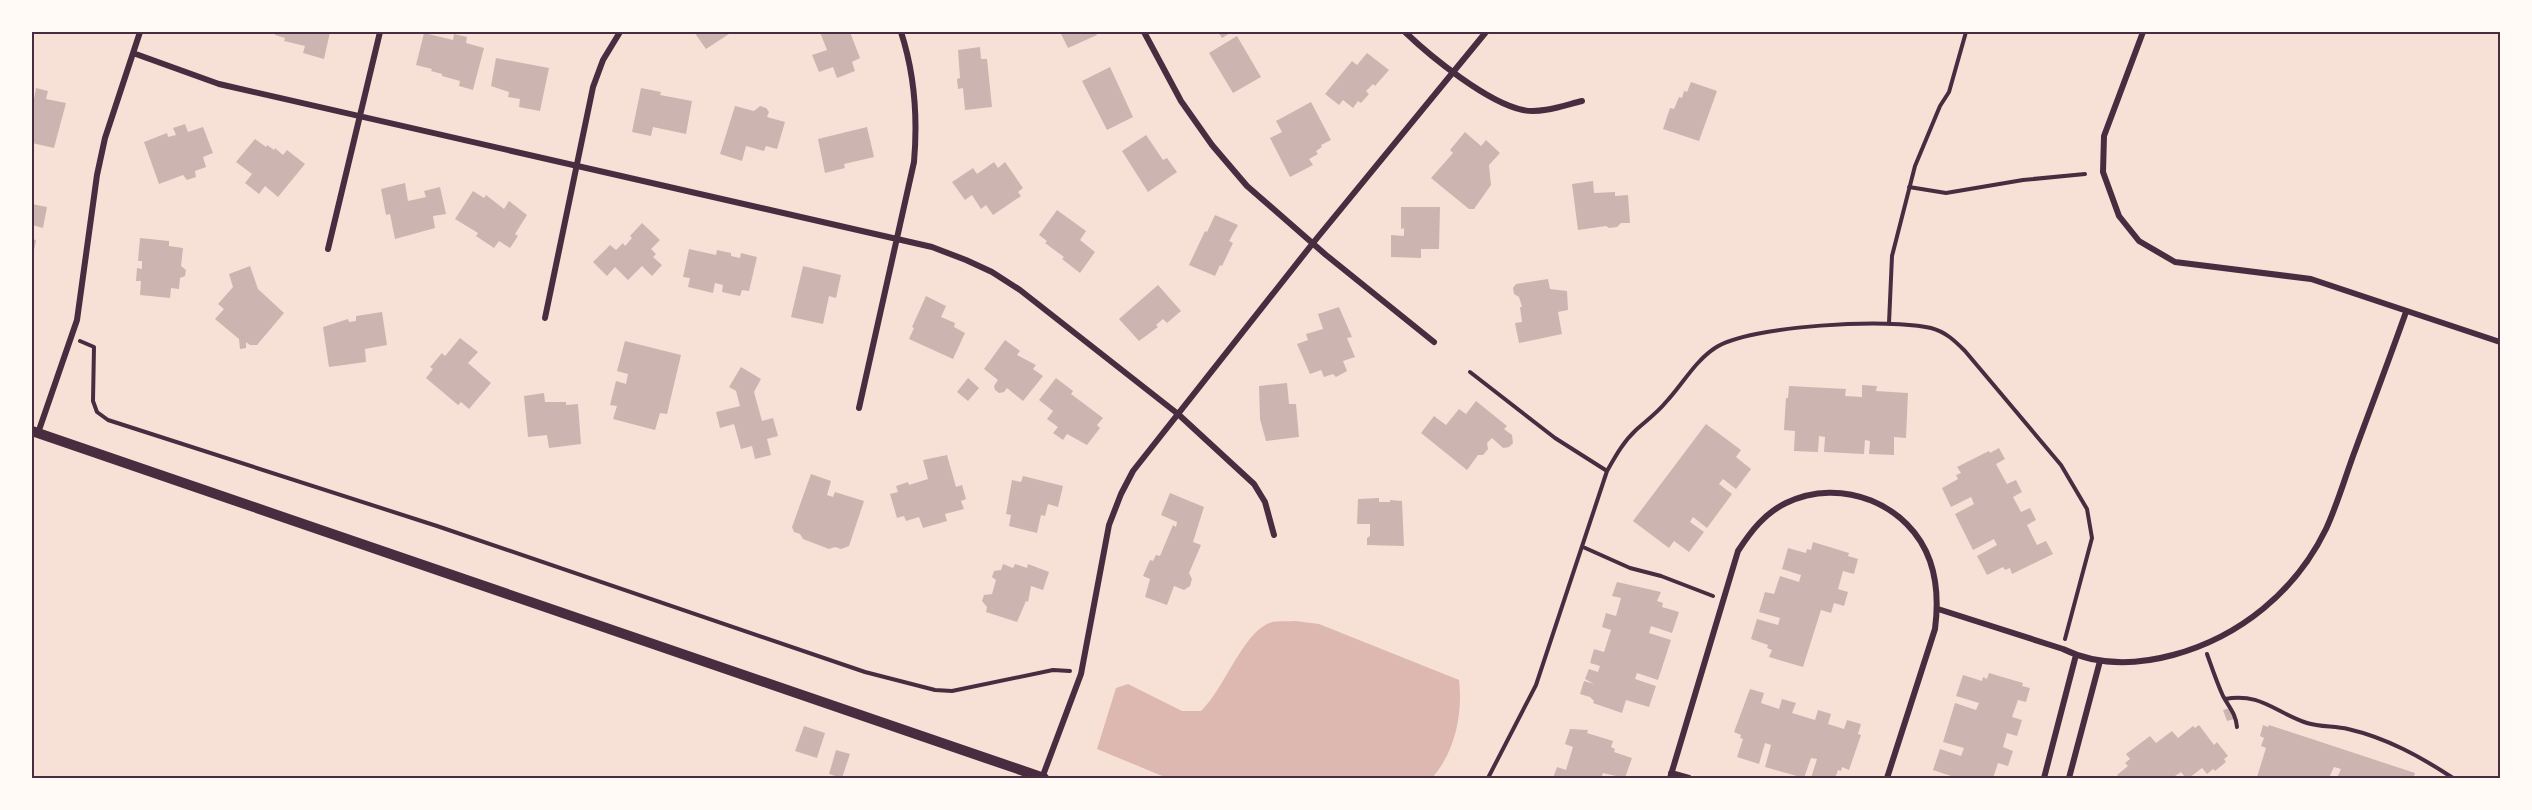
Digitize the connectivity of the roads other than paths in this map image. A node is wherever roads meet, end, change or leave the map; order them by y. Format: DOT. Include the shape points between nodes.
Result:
graph roads {
  1 [pos="140,32"];
  2 [pos="380,32"];
  3 [pos="620,32"];
  4 [pos="901,32"];
  5 [pos="1144,32"];
  6 [pos="1405,32"];
  7 [pos="1486,32"];
  8 [pos="2143,32"];
  9 [pos="133,53"];
  10 [pos="1454,71"];
  11 [pos="1582,101"];
  12 [pos="359,116"];
  13 [pos="575,166"];
  14 [pos="895,239"];
  15 [pos="1313,243"];
  16 [pos="328,249"];
  17 [pos="2406,312"];
  18 [pos="545,318"];
  19 [pos="1434,342"];
  20 [pos="2500,342"];
  21 [pos="859,408"];
  22 [pos="1178,414"];
  23 [pos="35,432"];
  24 [pos="1275,535"];
  25 [pos="1938,609"];
  26 [pos="2076,655"];
  27 [pos="2100,661"];
  28 [pos="1670,776"];
  29 [pos="1043,778"];
  30 [pos="1689,778"];
  31 [pos="1887,778"];
  32 [pos="2044,778"];
  33 [pos="2068,778"];
  1 -- 9 [label="street"];
  2 -- 12 [label="street"];
  3 -- 13 [label="street" via="592,87"];
  4 -- 14 [label="street" via="916,94 917,128 914,162"];
  5 -- 15 [label="street" via="1181,101 1212,145 1247,186"];
  6 -- 10 [label="street"];
  7 -- 10 [label="street"];
  8 -- 17 [label="street" via="2104,136 2103,154 2103,172 2119,216 2139,241 2175,262 2311,279"];
  9 -- 12 [label="street" via="219,84"];
  9 -- 23 [label="street" via="97,175 81,301"];
  10 -- 11 [label="street" via="1496,99 1525,111"];
  10 -- 15 [label="street"];
  12 -- 13 [label="street"];
  12 -- 16 [label="street"];
  13 -- 14 [label="street"];
  13 -- 18 [label="street"];
  14 -- 21 [label="street"];
  14 -- 22 [label="street" via="932,247 992,272"];
  15 -- 19 [label="street"];
  15 -- 22 [label="street"];
  17 -- 20 [label="street"];
  17 -- 27 [label="street" via="2326,527 2296,576 2248,620 2203,645 2158,659"];
  22 -- 24 [label="street" via="1254,484 1265,502"];
  22 -- 29 [label="street" via="1133,471 1117,504 1081,674"];
  23 -- 29 [label="street"];
  25 -- 26 [label="street"];
  25 -- 28 [label="street" via="1930,560 1919,538 1887,507 1867,498 1828,492 1807,495 1768,514 1738,551"];
  25 -- 31 [label="street"];
  26 -- 27 [label="street"];
  26 -- 32 [label="street"];
  27 -- 33 [label="street"];
  28 -- 30 [label="street"];
}
